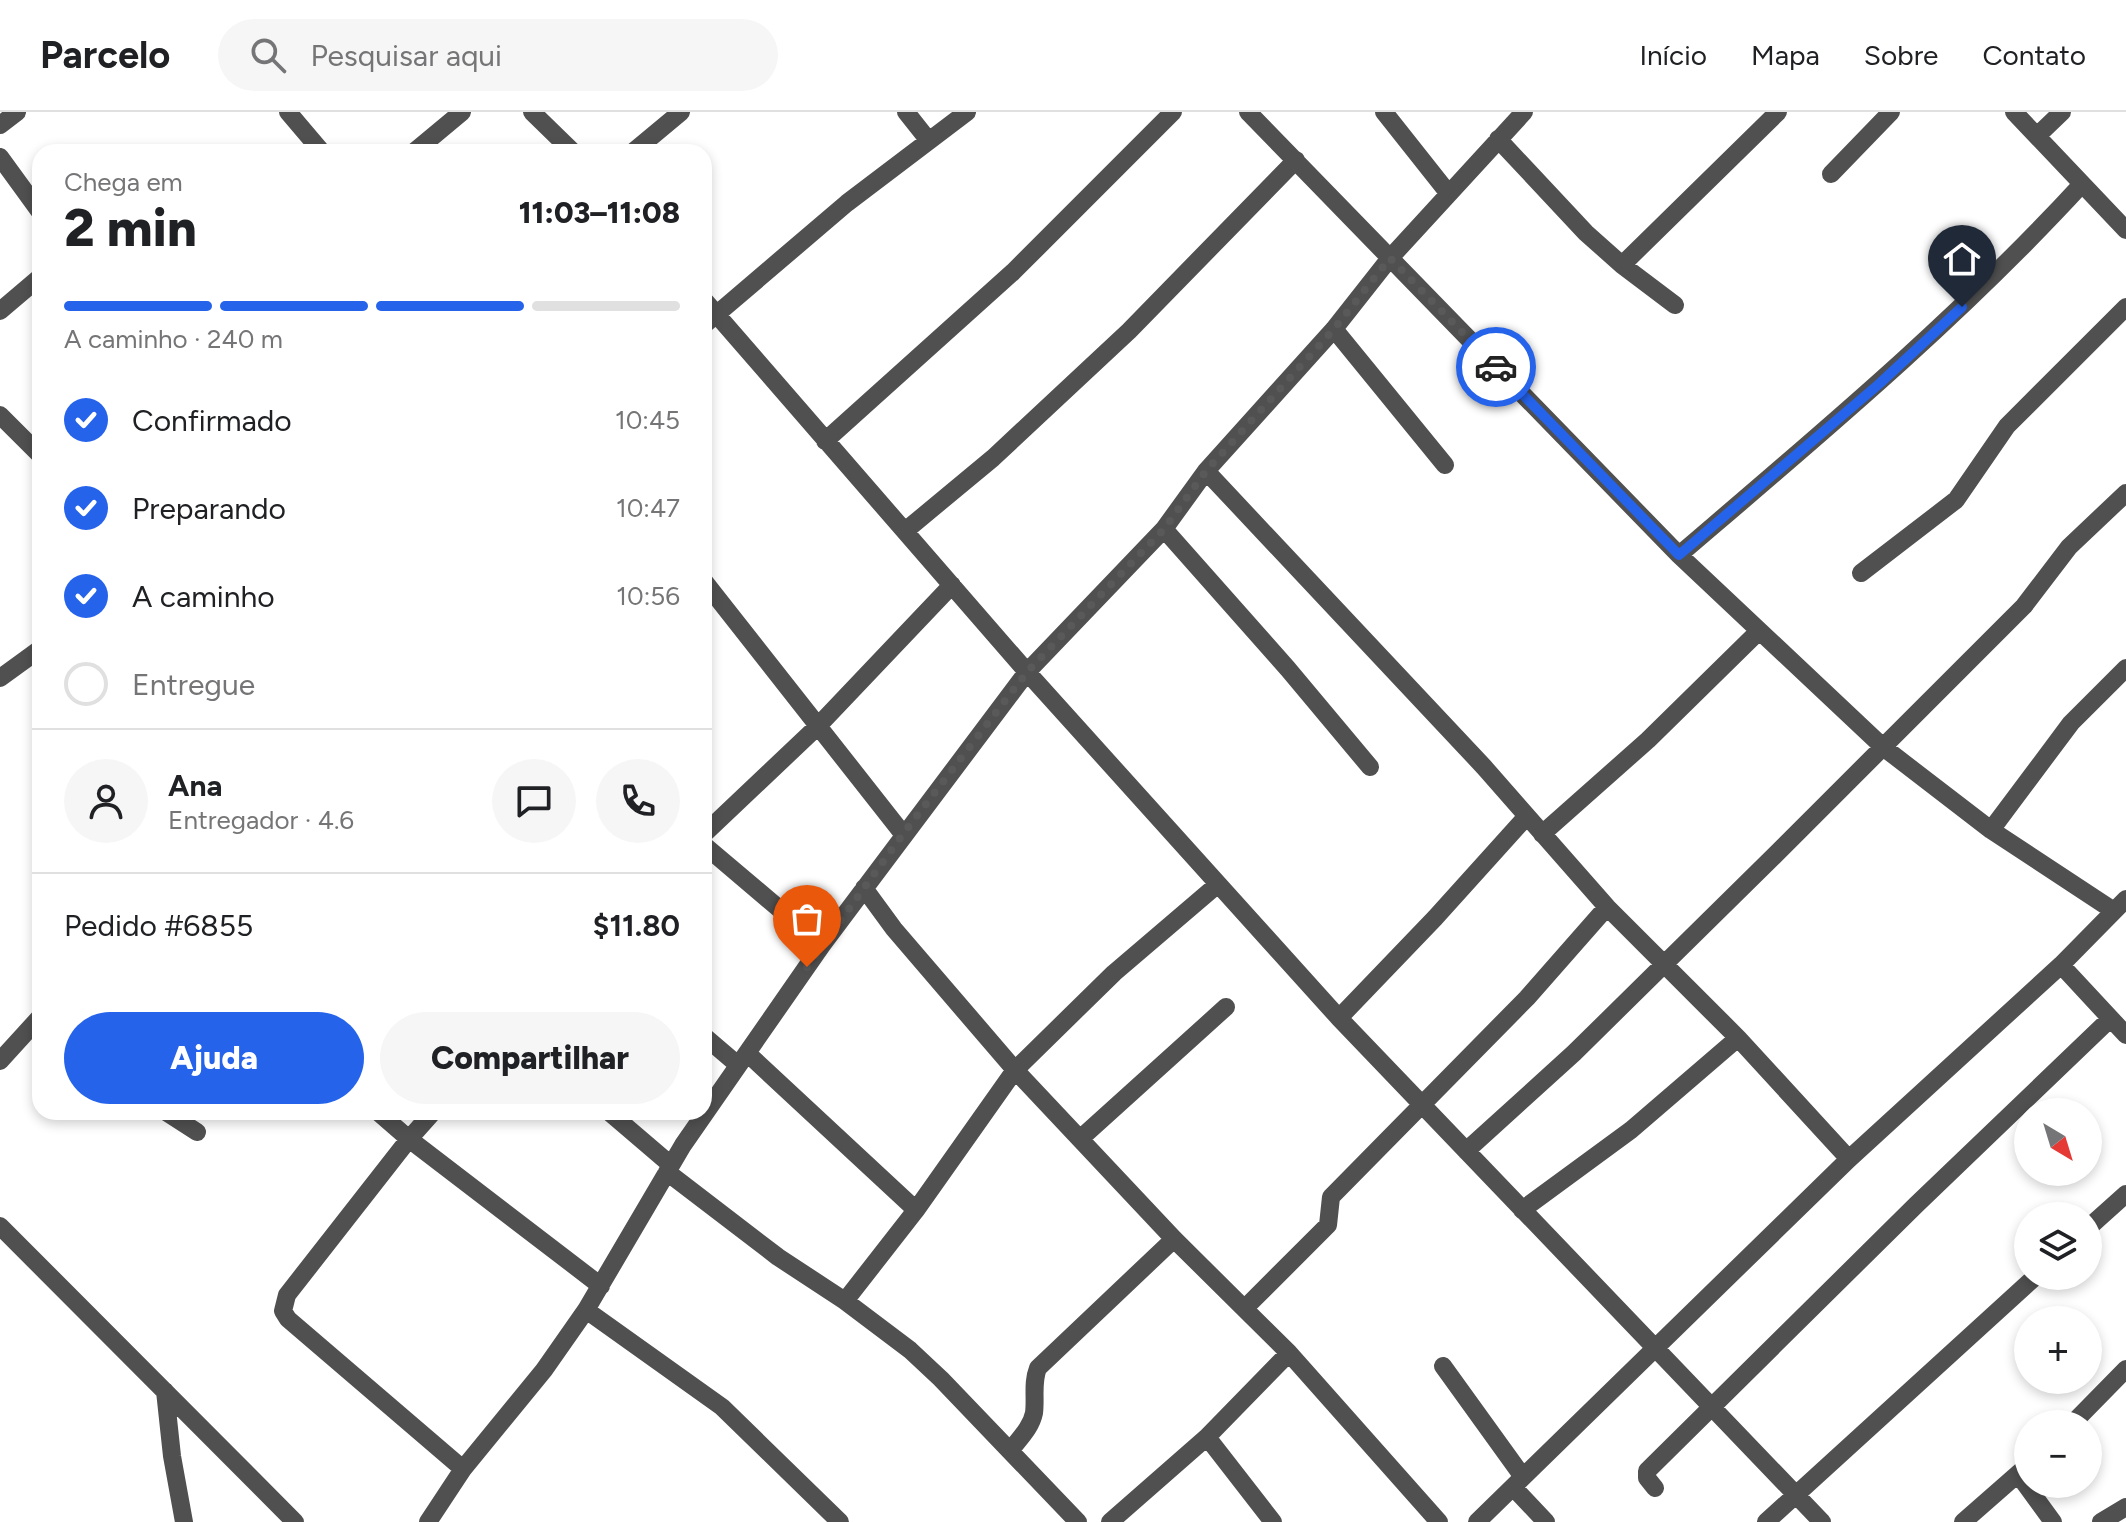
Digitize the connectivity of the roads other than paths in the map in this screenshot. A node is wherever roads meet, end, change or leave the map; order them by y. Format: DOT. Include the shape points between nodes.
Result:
graph roads {
  1 [pos="17,112"];
  2 [pos="288,112"];
  3 [pos="462,112"];
  4 [pos="532,112"];
  5 [pos="681,112"];
  6 [pos="906,112"];
  7 [pos="967,112"];
  8 [pos="1173,112"];
  9 [pos="1248,112"];
  10 [pos="1384,112"];
  11 [pos="1524,112"];
  12 [pos="1778,112"];
  13 [pos="1891,112"];
  14 [pos="2014,112"];
  15 [pos="2062,112"];
  16 [pos="0,125"];
  17 [pos="2037,136"];
  18 [pos="1498,139"];
  19 [pos="929,141"];
  20 [pos="315,144"];
  21 [pos="424,144"];
  22 [pos="565,144"];
  23 [pos="643,144"];
  24 [pos="0,157"];
  25 [pos="1296,160"];
  26 [pos="1831,174"];
  27 [pos="2082,184"];
  28 [pos="1449,194"];
  29 [pos="32,201"];
  30 [pos="2126,230"];
  31 [pos="1390,258"];
  32 [pos="1622,265"];
  33 [pos="32,284"];
  34 [pos="1675,305"];
  35 [pos="2126,307"];
  36 [pos="712,310"];
  37 [pos="0,311"];
  38 [pos="712,317"];
  39 [pos="1334,329"];
  40 [pos="0,415"];
  41 [pos="825,441"];
  42 [pos="32,447"];
  43 [pos="1445,465"];
  44 [pos="1206,471"];
  45 [pos="2126,493"];
  46 [pos="1164,529"];
  47 [pos="905,531"];
  48 [pos="1679,555"];
  49 [pos="1861,573"];
  50 [pos="952,585"];
  51 [pos="712,591"];
  52 [pos="1759,631"];
  53 [pos="32,655"];
  54 [pos="2126,668"];
  55 [pos="1027,672"];
  56 [pos="0,678"];
  57 [pos="818,726"];
  58 [pos="1883,747"];
  59 [pos="1370,767"];
  60 [pos="1527,816"];
  61 [pos="712,826"];
  62 [pos="1991,830"];
  63 [pos="903,834"];
  64 [pos="1542,834"];
  65 [pos="712,852"];
  66 [pos="1217,885"];
  67 [pos="864,888"];
  68 [pos="2120,905"];
  69 [pos="1607,907"];
  70 [pos="822,945"];
  71 [pos="1664,965"];
  72 [pos="2061,965"];
  73 [pos="1226,1007"];
  74 [pos="1339,1018"];
  75 [pos="2110,1019"];
  76 [pos="32,1026"];
  77 [pos="2126,1035"];
  78 [pos="1738,1038"];
  79 [pos="712,1041"];
  80 [pos="742,1059"];
  81 [pos="0,1061"];
  82 [pos="1015,1070"];
  83 [pos="712,1104"];
  84 [pos="1422,1104"];
  85 [pos="178,1120"];
  86 [pos="387,1120"];
  87 [pos="426,1120"];
  88 [pos="617,1120"];
  89 [pos="702,1120"];
  90 [pos="197,1132"];
  91 [pos="1081,1138"];
  92 [pos="409,1139"];
  93 [pos="1466,1151"];
  94 [pos="1849,1159"];
  95 [pos="669,1169"];
  96 [pos="2126,1194"];
  97 [pos="916,1210"];
  98 [pos="1522,1210"];
  99 [pos="2102,1215"];
  100 [pos="0,1226"];
  101 [pos="1174,1239"];
  102 [pos="601,1286"];
  103 [pos="2021,1290"];
  104 [pos="845,1301"];
  105 [pos="1245,1308"];
  106 [pos="586,1310"];
  107 [pos="1656,1349"];
  108 [pos="1289,1353"];
  109 [pos="1443,1366"];
  110 [pos="2126,1369"];
  111 [pos="165,1391"];
  112 [pos="1710,1406"];
  113 [pos="2086,1410"];
  114 [pos="1207,1437"];
  115 [pos="1010,1451"];
  116 [pos="463,1469"];
  117 [pos="2014,1477"];
  118 [pos="1518,1482"];
  119 [pos="1655,1488"];
  120 [pos="1796,1495"];
  121 [pos="2039,1498"];
  122 [pos="2126,1507"];
  123 [pos="184,1522"];
  124 [pos="295,1522"];
  125 [pos="428,1522"];
  126 [pos="840,1522"];
  127 [pos="1078,1522"];
  128 [pos="1110,1522"];
  129 [pos="1273,1522"];
  130 [pos="1439,1522"];
  131 [pos="1477,1522"];
  132 [pos="1546,1522"];
  133 [pos="1766,1522"];
  134 [pos="1822,1522"];
  135 [pos="1963,1522"];
  136 [pos="2053,1522"];
  137 [pos="2101,1522"];
  1 -- 16 [label="street"];
  2 -- 20 [label="street"];
  3 -- 21 [label="street"];
  4 -- 22 [label="street"];
  5 -- 23 [label="street"];
  6 -- 19 [label="street"];
  7 -- 19 [label="street"];
  8 -- 41 [label="street" via="1013,272"];
  9 -- 25 [label="street"];
  10 -- 28 [label="street"];
  11 -- 18 [label="street"];
  12 -- 32 [label="street"];
  13 -- 26 [label="street"];
  14 -- 17 [label="street"];
  15 -- 17 [label="street"];
  17 -- 27 [label="street"];
  18 -- 28 [label="street"];
  18 -- 32 [label="street"];
  19 -- 36 [label="street"];
  24 -- 29 [label="street"];
  25 -- 31 [label="street"];
  25 -- 47 [label="street" via="1129,331 993,458"];
  27 -- 30 [label="street"];
  27 -- 48 [label="street" via="1879,384"];
  28 -- 31 [label="street"];
  31 -- 39 [label="street"];
  31 -- 48 [label="street"];
  32 -- 34 [label="street"];
  33 -- 37 [label="street"];
  35 -- 49 [label="street" via="2007,426 1956,500"];
  38 -- 41 [label="street"];
  39 -- 43 [label="street"];
  39 -- 44 [label="street"];
  40 -- 42 [label="street"];
  41 -- 47 [label="street"];
  44 -- 46 [label="street"];
  44 -- 60 [label="street"];
  45 -- 58 [label="street" via="2069,547 2024,606"];
  46 -- 55 [label="street"];
  46 -- 59 [label="street"];
  47 -- 50 [label="street"];
  48 -- 52 [label="street"];
  50 -- 55 [label="street"];
  50 -- 57 [label="street"];
  51 -- 57 [label="street"];
  52 -- 58 [label="street"];
  52 -- 64 [label="street"];
  53 -- 56 [label="street"];
  54 -- 62 [label="street" via="2071,723"];
  55 -- 63 [label="street"];
  55 -- 66 [label="street"];
  57 -- 61 [label="street"];
  57 -- 63 [label="street"];
  58 -- 62 [label="street"];
  58 -- 71 [label="street"];
  60 -- 64 [label="street"];
  60 -- 74 [label="street"];
  62 -- 68 [label="street"];
  63 -- 67 [label="street"];
  64 -- 69 [label="street"];
  65 -- 70 [label="street"];
  66 -- 74 [label="street"];
  66 -- 82 [label="street" via="1114,973"];
  67 -- 70 [label="street"];
  67 -- 82 [label="street"];
  68 -- 72 [label="street"];
  69 -- 71 [label="street"];
  69 -- 84 [label="street"];
  70 -- 80 [label="street"];
  71 -- 78 [label="street"];
  71 -- 93 [label="street"];
  72 -- 75 [label="street"];
  72 -- 94 [label="street"];
  73 -- 91 [label="street"];
  74 -- 84 [label="street"];
  75 -- 77 [label="street"];
  75 -- 112 [label="street"];
  76 -- 81 [label="street"];
  78 -- 94 [label="street"];
  78 -- 98 [label="street" via="1631,1130"];
  79 -- 80 [label="street"];
  80 -- 83 [label="street"];
  80 -- 97 [label="street"];
  82 -- 91 [label="street"];
  82 -- 97 [label="street"];
  84 -- 93 [label="street"];
  84 -- 105 [label="street" via="1331,1197 1328,1225"];
  85 -- 90 [label="street"];
  86 -- 92 [label="street"];
  87 -- 92 [label="street"];
  88 -- 95 [label="street"];
  89 -- 95 [label="street"];
  91 -- 101 [label="street"];
  92 -- 102 [label="street"];
  92 -- 116 [label="street" via="287,1295 283,1311"];
  93 -- 98 [label="street"];
  94 -- 107 [label="street"];
  95 -- 102 [label="street"];
  95 -- 104 [label="street" via="778,1257"];
  96 -- 99 [label="street"];
  97 -- 104 [label="street"];
  98 -- 107 [label="street"];
  100 -- 111 [label="street"];
  101 -- 105 [label="street"];
  101 -- 115 [label="street" via="1038,1368 1034,1412"];
  102 -- 106 [label="street"];
  103 -- 120 [label="street"];
  104 -- 115 [label="street" via="910,1350"];
  105 -- 108 [label="street"];
  106 -- 116 [label="street"];
  106 -- 126 [label="street" via="722,1407"];
  107 -- 112 [label="street"];
  107 -- 118 [label="street"];
  108 -- 114 [label="street"];
  108 -- 130 [label="street"];
  109 -- 118 [label="street"];
  110 -- 113 [label="street"];
  111 -- 123 [label="street"];
  111 -- 124 [label="street"];
  112 -- 119 [label="street" via="1647,1471"];
  112 -- 120 [label="street"];
  114 -- 128 [label="street"];
  114 -- 129 [label="street"];
  115 -- 127 [label="street"];
  116 -- 125 [label="street"];
  117 -- 135 [label="street"];
  118 -- 131 [label="street"];
  118 -- 132 [label="street"];
  120 -- 133 [label="street"];
  120 -- 134 [label="street"];
  121 -- 136 [label="street"];
  122 -- 137 [label="street"];
}
